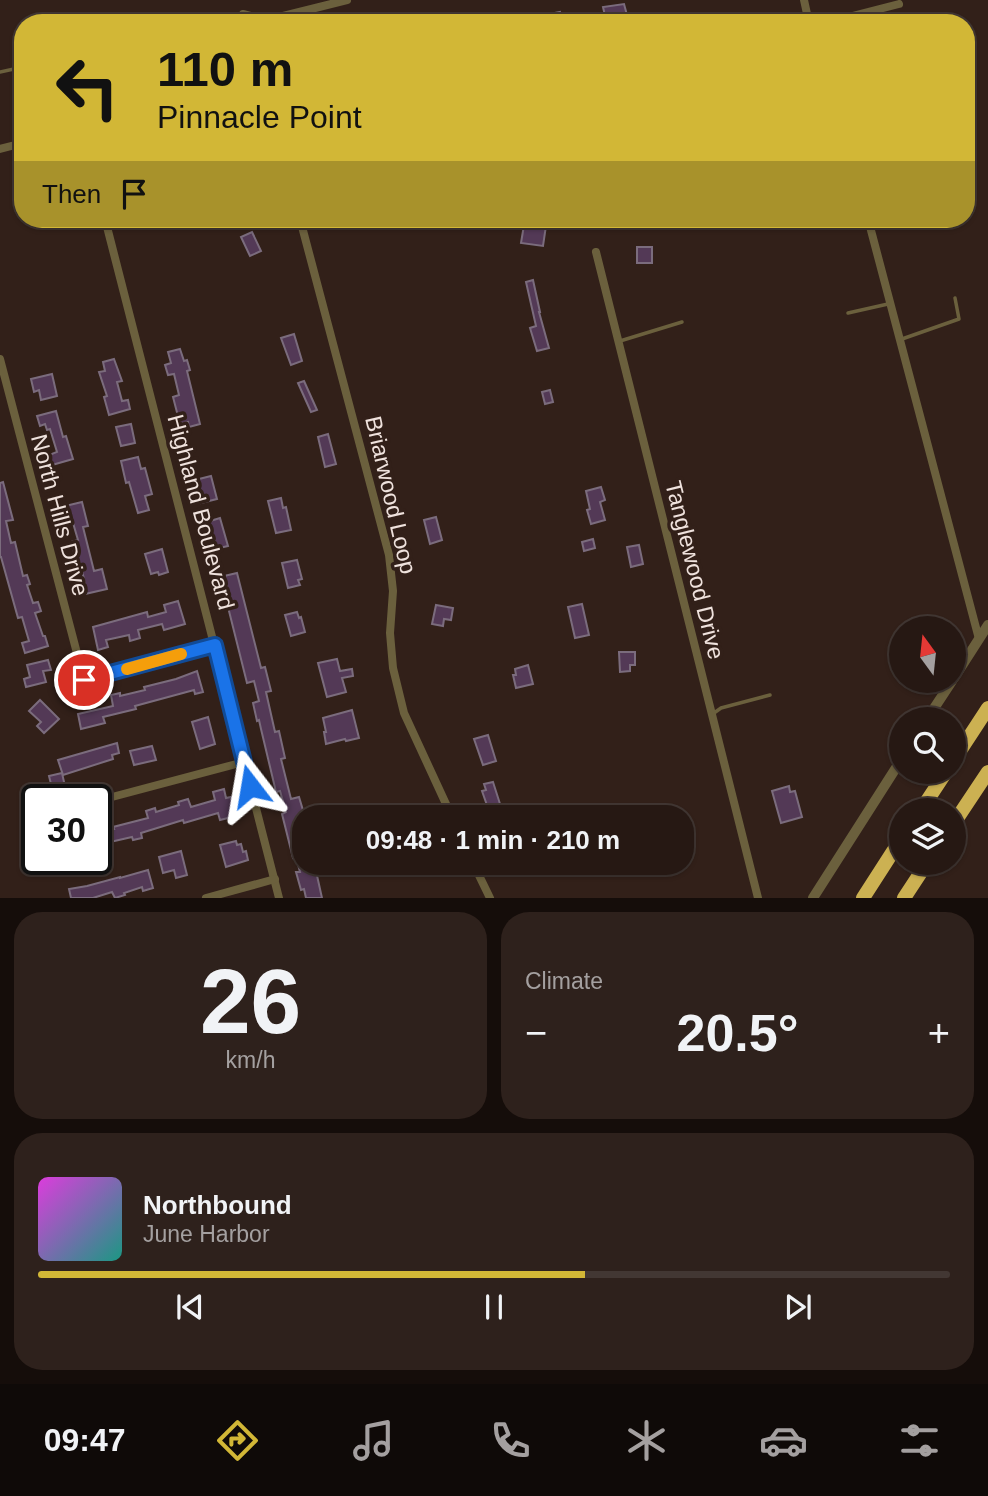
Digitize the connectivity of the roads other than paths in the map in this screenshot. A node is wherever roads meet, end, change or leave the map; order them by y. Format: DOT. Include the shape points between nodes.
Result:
graph roads {
  1 [pos="347,0"];
  2 [pos="899,4"];
  3 [pos="291,14"];
  4 [pos="860,14"];
  5 [pos="107,228"];
  6 [pos="302,228"];
  7 [pos="870,228"];
  8 [pos="596,252"];
  9 [pos="955,298"];
  10 [pos="891,303"];
  11 [pos="848,313"];
  12 [pos="682,322"];
  13 [pos="900,340"];
  14 [pos="618,341"];
  15 [pos="0,359"];
  16 [pos="988,625"];
  17 [pos="979,639"];
  18 [pos="215,645"];
  19 [pos="966,659"];
  20 [pos="770,695"];
  21 [pos="988,708"];
  22 [pos="712,714"];
  23 [pos="966,742"];
  24 [pos="244,762"];
  25 [pos="988,772"];
  26 [pos="889,779"];
  27 [pos="112,797"];
  28 [pos="447,805"];
  29 [pos="966,805"];
  30 [pos="889,858"];
  31 [pos="479,875"];
  32 [pos="919,875"];
  33 [pos="275,879"];
  34 [pos="206,898"];
  35 [pos="279,898"];
  36 [pos="489,898"];
  37 [pos="758,898"];
  38 [pos="813,898"];
  39 [pos="863,898"];
  40 [pos="904,898"];
  1 -- 3 [label="street"];
  2 -- 4 [label="street"];
  5 -- 18 [label="street, Highland Boulevard"];
  6 -- 28 [label="street, Briarwood Loop" via="389,555 393,591 390,633 401,702"];
  7 -- 10 [label="street"];
  8 -- 14 [label="street, Tanglewood Drive"];
  9 -- 13 [label="lane" via="960,319"];
  10 -- 11 [label="lane"];
  10 -- 13 [label="street"];
  12 -- 14 [label="lane"];
  13 -- 17 [label="street"];
  14 -- 22 [label="street, Tanglewood Drive"];
  15 -- 18 [label="street, North Hills Drive" via="84,680"];
  16 -- 17 [label="street"];
  17 -- 19 [label="street"];
  18 -- 24 [label="street, Highland Boulevard"];
  20 -- 22 [label="lane"];
  21 -- 23 [label="highway"];
  22 -- 37 [label="street, Tanglewood Drive"];
  24 -- 27 [label="street"];
  24 -- 33 [label="street, Highland Boulevard"];
  25 -- 29 [label="highway"];
  26 -- 38 [label="street"];
  30 -- 39 [label="highway"];
  31 -- 36 [label="street"];
  32 -- 40 [label="highway"];
  33 -- 34 [label="street"];
  33 -- 35 [label="street, Highland Boulevard"];
}
